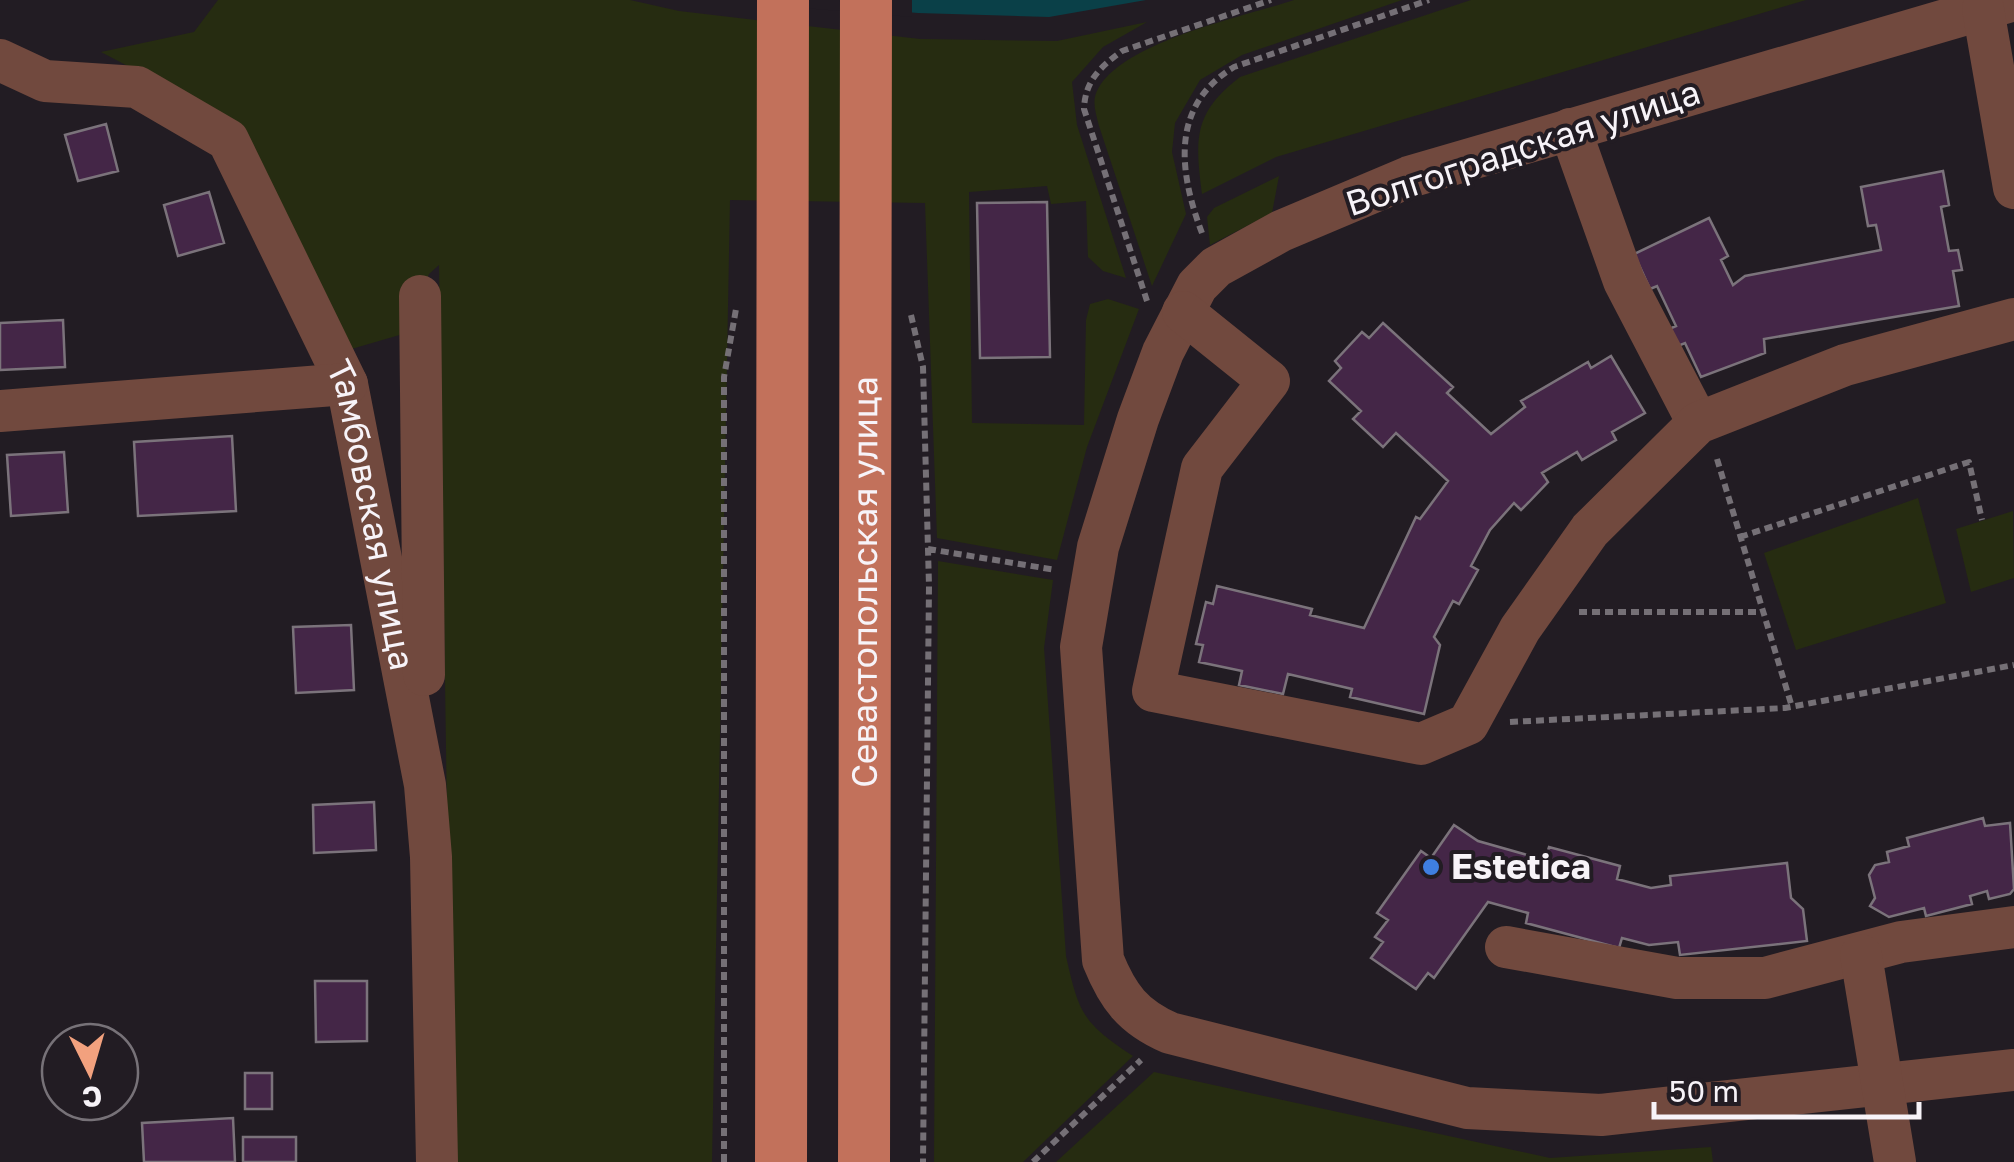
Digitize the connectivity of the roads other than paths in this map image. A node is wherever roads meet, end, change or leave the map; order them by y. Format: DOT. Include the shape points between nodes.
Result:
graph roads {
  1 [pos="783,0"];
  2 [pos="866,0"];
  3 [pos="1999,5"];
  4 [pos="0,60"];
  5 [pos="1570,129"];
  6 [pos="2014,188"];
  7 [pos="420,296"];
  8 [pos="1183,312"];
  9 [pos="2014,320"];
  10 [pos="347,384"];
  11 [pos="0,412"];
  12 [pos="1701,422"];
  13 [pos="426,785"];
  14 [pos="2014,927"];
  15 [pos="1506,947"];
  16 [pos="1861,955"];
  17 [pos="2014,1070"];
  18 [pos="1885,1084"];
  19 [pos="437,1162"];
  20 [pos="781,1162"];
  21 [pos="864,1162"];
  22 [pos="1895,1162"];
  1 -- 20 [label="main road" via="760,290"];
  2 -- 21 [label="main road, Севастопольская улица" via="887,287"];
  3 -- 5 [label="street, Волгоградская улица"];
  3 -- 6 [label="street"];
  4 -- 10 [label="street, Тамбовская улица" via="45,81 137,87 228,140"];
  5 -- 8 [label="street, Волгоградская улица" via="1408,177 1280,232 1216,267"];
  5 -- 12 [label="street" via="1624,281"];
  7 -- 13 [label="street"];
  8 -- 12 [label="street" via="1269,381 1202,468 1154,691 1421,744 1468,724 1532,612 1590,530"];
  8 -- 18 [label="street, Волгоградская улица" via="1163,352 1098,547 1081,647 1103,960 1131,1011 1170,1033 1468,1108 1601,1116"];
  9 -- 12 [label="street" via="1845,364"];
  10 -- 11 [label="street"];
  10 -- 13 [label="street, Тамбовская улица"];
  13 -- 19 [label="street, Тамбовская улица"];
  14 -- 16 [label="street" via="1901,942"];
  15 -- 16 [label="street" via="1677,978 1766,978"];
  16 -- 18 [label="street"];
  17 -- 18 [label="street"];
  18 -- 22 [label="street"];
}
